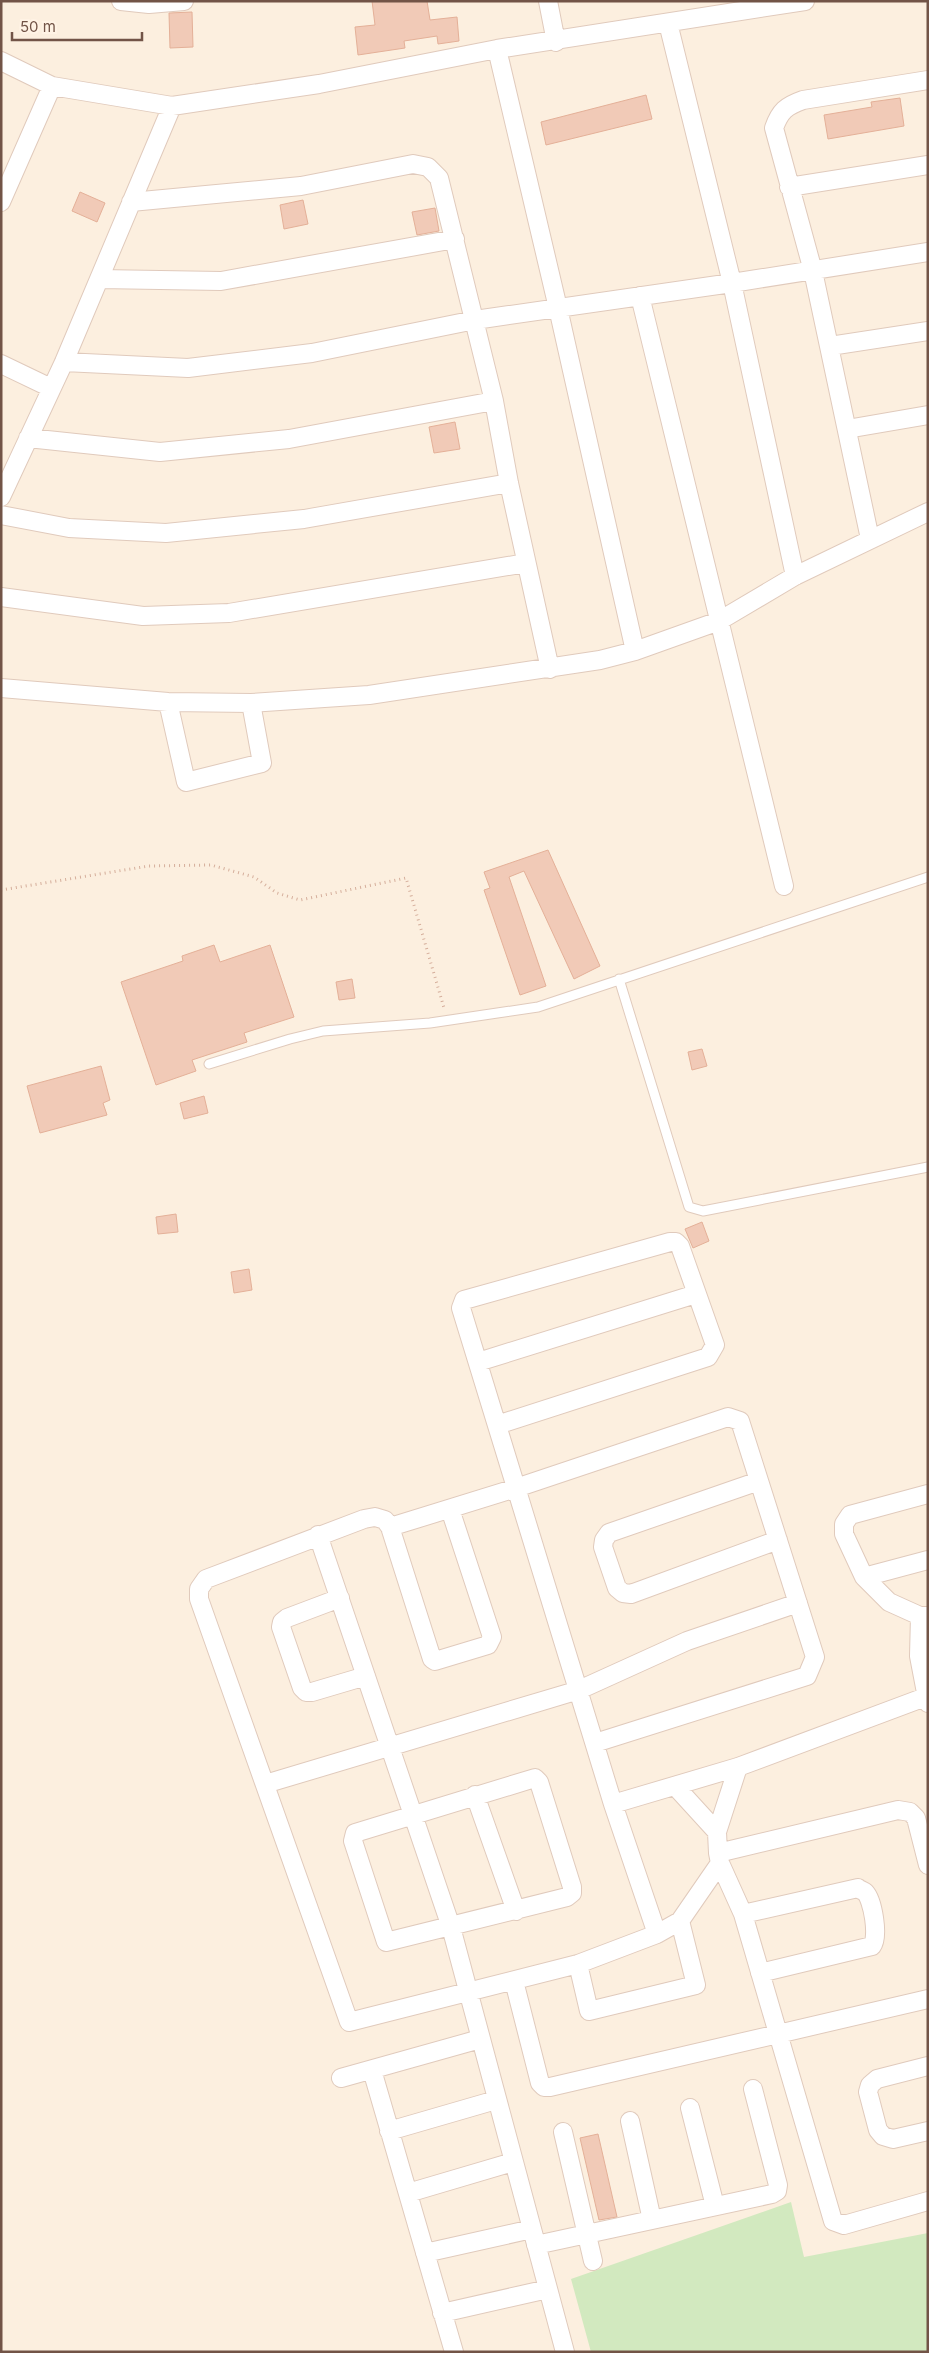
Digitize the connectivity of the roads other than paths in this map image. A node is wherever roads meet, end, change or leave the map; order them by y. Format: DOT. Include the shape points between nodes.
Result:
graph roads {
  1 [pos="121,1"];
  2 [pos="184,1"];
  3 [pos="548,1"];
  4 [pos="805,1"];
  5 [pos="149,3"];
  6 [pos="668,23"];
  7 [pos="556,42"];
  8 [pos="497,49"];
  9 [pos="1,61"];
  10 [pos="928,80"];
  11 [pos="52,86"];
  12 [pos="172,106"];
  13 [pos="928,164"];
  14 [pos="8,170"];
  15 [pos="789,187"];
  16 [pos="1,202"];
  17 [pos="131,202"];
  18 [pos="455,239"];
  19 [pos="928,252"];
  20 [pos="813,270"];
  21 [pos="99,279"];
  22 [pos="732,283"];
  23 [pos="640,296"];
  24 [pos="558,308"];
  25 [pos="475,320"];
  26 [pos="928,331"];
  27 [pos="830,346"];
  28 [pos="64,362"];
  29 [pos="1,364"];
  30 [pos="51,388"];
  31 [pos="494,401"];
  32 [pos="928,416"];
  33 [pos="847,429"];
  34 [pos="28,438"];
  35 [pos="509,484"];
  36 [pos="1,497"];
  37 [pos="928,512"];
  38 [pos="1,515"];
  39 [pos="870,539"];
  40 [pos="526,563"];
  41 [pos="795,576"];
  42 [pos="1,596"];
  43 [pos="718,621"];
  44 [pos="636,651"];
  45 [pos="550,669"];
  46 [pos="1,688"];
  47 [pos="168,702"];
  48 [pos="251,703"];
  49 [pos="928,877"];
  50 [pos="784,886"];
  51 [pos="619,978"];
  52 [pos="209,1064"];
  53 [pos="928,1167"];
  54 [pos="696,1294"];
  55 [pos="478,1362"];
  56 [pos="497,1425"];
  57 [pos="760,1481"];
  58 [pos="516,1488"];
  59 [pos="928,1494"];
  60 [pos="450,1509"];
  61 [pos="390,1527"];
  62 [pos="318,1535"];
  63 [pos="778,1540"];
  64 [pos="928,1560"];
  65 [pos="864,1577"];
  66 [pos="340,1598"];
  67 [pos="798,1603"];
  68 [pos="924,1616"];
  69 [pos="366,1676"];
  70 [pos="579,1690"];
  71 [pos="927,1699"];
  72 [pos="595,1742"];
  73 [pos="390,1747"];
  74 [pos="738,1767"];
  75 [pos="265,1784"];
  76 [pos="675,1786"];
  77 [pos="475,1795"];
  78 [pos="613,1804"];
  79 [pos="413,1814"];
  80 [pos="717,1832"];
  81 [pos="719,1858"];
  82 [pos="928,1865"];
  83 [pos="516,1910"];
  84 [pos="743,1914"];
  85 [pos="680,1921"];
  86 [pos="451,1927"];
  87 [pos="657,1934"];
  88 [pos="578,1964"];
  89 [pos="760,1973"];
  90 [pos="514,1981"];
  91 [pos="467,1994"];
  92 [pos="928,1999"];
  93 [pos="779,2035"];
  94 [pos="480,2039"];
  95 [pos="928,2066"];
  96 [pos="372,2070"];
  97 [pos="341,2078"];
  98 [pos="753,2089"];
  99 [pos="496,2100"];
  100 [pos="690,2108"];
  101 [pos="630,2121"];
  102 [pos="389,2131"];
  103 [pos="928,2131"];
  104 [pos="563,2132"];
  105 [pos="514,2162"];
  106 [pos="408,2193"];
  107 [pos="928,2202"];
  108 [pos="715,2206"];
  109 [pos="652,2220"];
  110 [pos="586,2234"];
  111 [pos="534,2237"];
  112 [pos="425,2253"];
  113 [pos="593,2261"];
  114 [pos="548,2289"];
  115 [pos="442,2313"];
  116 [pos="454,2352"];
  117 [pos="565,2352"];
  1 -- 5 [label="street"];
  2 -- 5 [label="street"];
  3 -- 7 [label="street"];
  4 -- 6 [label="street"];
  6 -- 7 [label="street"];
  6 -- 22 [label="street"];
  7 -- 8 [label="street"];
  8 -- 12 [label="street" via="319,84"];
  8 -- 24 [label="street"];
  9 -- 11 [label="street"];
  10 -- 15 [label="street" via="802,100 785,107 774,128"];
  11 -- 12 [label="street"];
  11 -- 14 [label="street"];
  12 -- 17 [label="street"];
  13 -- 15 [label="street"];
  14 -- 16 [label="street"];
  15 -- 20 [label="street"];
  17 -- 18 [label="street" via="301,186 413,164 428,167 439,178"];
  17 -- 21 [label="street"];
  18 -- 21 [label="street" via="221,281"];
  18 -- 25 [label="street"];
  19 -- 20 [label="street"];
  20 -- 22 [label="street"];
  20 -- 27 [label="street"];
  21 -- 28 [label="street"];
  22 -- 23 [label="street"];
  22 -- 41 [label="street"];
  23 -- 24 [label="street"];
  23 -- 43 [label="street"];
  24 -- 25 [label="street"];
  24 -- 44 [label="street"];
  25 -- 28 [label="street" via="312,353 188,368"];
  25 -- 31 [label="street"];
  26 -- 27 [label="street"];
  27 -- 33 [label="street"];
  28 -- 30 [label="street"];
  29 -- 30 [label="street"];
  30 -- 34 [label="street"];
  31 -- 34 [label="street" via="289,440 160,452"];
  31 -- 35 [label="street"];
  32 -- 33 [label="street"];
  33 -- 39 [label="street"];
  34 -- 36 [label="street"];
  35 -- 38 [label="street" via="304,519 166,533 69,528"];
  35 -- 40 [label="street"];
  37 -- 39 [label="street"];
  39 -- 41 [label="street"];
  40 -- 42 [label="street" via="229,612 143,616"];
  40 -- 45 [label="street"];
  41 -- 43 [label="street"];
  43 -- 44 [label="street"];
  43 -- 50 [label="street"];
  44 -- 45 [label="street"];
  45 -- 48 [label="street" via="369,695"];
  46 -- 47 [label="street"];
  47 -- 48 [label="street"];
  47 -- 48 [label="street" via="186,782 262,763"];
  49 -- 51 [label="lane"];
  51 -- 52 [label="lane" via="538,1006 448,1021 323,1031"];
  51 -- 53 [label="lane" via="689,1207 703,1212"];
  54 -- 55 [label="street"];
  54 -- 55 [label="street" via="680,1246 670,1242 464,1300 461,1308"];
  54 -- 56 [label="street" via="715,1345 708,1357"];
  55 -- 56 [label="street"];
  56 -- 58 [label="street"];
  57 -- 58 [label="street" via="740,1421 728,1417"];
  57 -- 63 [label="street"];
  57 -- 63 [label="street" via="609,1533 603,1547 616,1588 631,1594"];
  58 -- 60 [label="street"];
  58 -- 70 [label="street"];
  59 -- 65 [label="street" via="850,1515 844,1524 844,1534"];
  60 -- 61 [label="street"];
  60 -- 61 [label="street" via="492,1638 488,1645 435,1661"];
  61 -- 62 [label="street" via="375,1517"];
  62 -- 66 [label="street"];
  62 -- 75 [label="street" via="206,1578 199,1589 199,1599"];
  63 -- 67 [label="street"];
  64 -- 65 [label="street"];
  65 -- 68 [label="street" via="889,1602"];
  66 -- 69 [label="street"];
  66 -- 69 [label="street" via="287,1618 281,1627 284,1636 306,1692"];
  67 -- 70 [label="street" via="687,1641"];
  67 -- 72 [label="street" via="815,1657 807,1676"];
  68 -- 71 [label="street" via="919,1656"];
  69 -- 73 [label="street"];
  70 -- 72 [label="street"];
  70 -- 73 [label="street"];
  71 -- 74 [label="street"];
  72 -- 78 [label="street"];
  73 -- 75 [label="street"];
  73 -- 79 [label="street"];
  74 -- 76 [label="street"];
  74 -- 80 [label="street"];
  75 -- 91 [label="street" via="349,2022"];
  76 -- 78 [label="street"];
  76 -- 80 [label="street"];
  77 -- 79 [label="street"];
  77 -- 83 [label="street"];
  77 -- 83 [label="street" via="529,1779 539,1782 572,1893 567,1898"];
  78 -- 87 [label="street"];
  79 -- 86 [label="street"];
  79 -- 86 [label="street" via="355,1832 353,1836 384,1940 391,1942"];
  80 -- 81 [label="street"];
  81 -- 82 [label="street" via="898,1810 910,1812 916,1818"];
  81 -- 84 [label="street"];
  81 -- 85 [label="street"];
  83 -- 86 [label="street"];
  84 -- 89 [label="street"];
  84 -- 89 [label="street" via="858,1888 869,1898 876,1932 872,1946"];
  85 -- 87 [label="street"];
  85 -- 88 [label="street" via="696,1984 589,2011"];
  86 -- 91 [label="street"];
  87 -- 88 [label="street"];
  88 -- 90 [label="street"];
  89 -- 93 [label="street"];
  90 -- 91 [label="street"];
  90 -- 93 [label="street" via="540,2083 544,2087"];
  91 -- 94 [label="street"];
  92 -- 93 [label="street"];
  93 -- 107 [label="street" via="833,2221 844,2225"];
  94 -- 96 [label="street"];
  94 -- 99 [label="street"];
  95 -- 103 [label="street" via="877,2079 870,2084 868,2092 878,2130 883,2136 893,2140"];
  96 -- 97 [label="street"];
  96 -- 102 [label="street"];
  98 -- 108 [label="street" via="777,2191"];
  99 -- 102 [label="street"];
  99 -- 105 [label="street"];
  100 -- 108 [label="street"];
  101 -- 109 [label="street"];
  102 -- 106 [label="street"];
  104 -- 110 [label="street"];
  105 -- 106 [label="street"];
  105 -- 111 [label="street"];
  106 -- 112 [label="street"];
  108 -- 109 [label="street"];
  109 -- 110 [label="street"];
  110 -- 111 [label="street"];
  110 -- 113 [label="street"];
  111 -- 112 [label="street"];
  111 -- 114 [label="street"];
  112 -- 115 [label="street"];
  114 -- 115 [label="street"];
  114 -- 117 [label="street"];
  115 -- 116 [label="street"];
}
